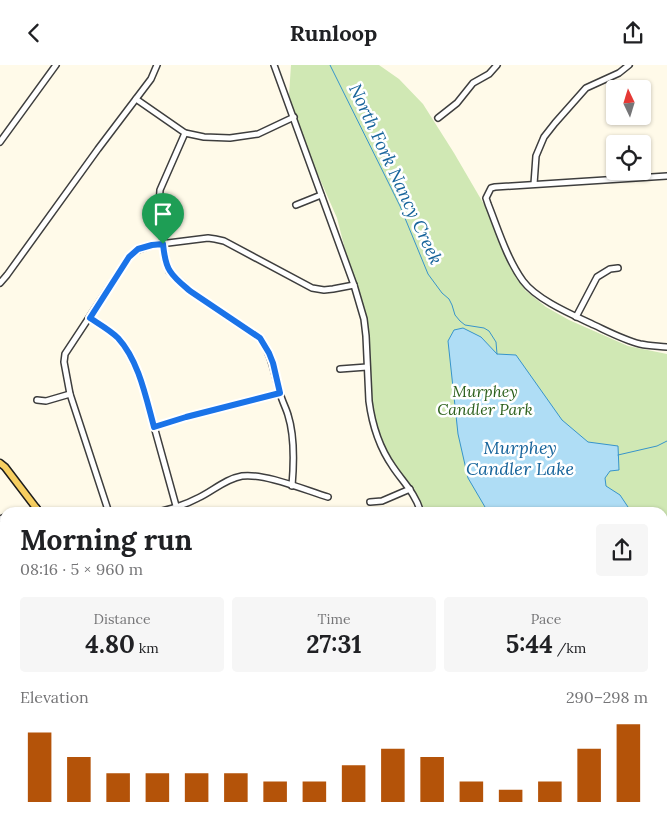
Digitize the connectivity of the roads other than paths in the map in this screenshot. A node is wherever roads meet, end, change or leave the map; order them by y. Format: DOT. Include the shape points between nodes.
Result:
graph roads {
  1 [pos="56,65"];
  2 [pos="157,65"];
  3 [pos="274,65"];
  4 [pos="497,65"];
  5 [pos="629,65"];
  6 [pos="136,99"];
  7 [pos="294,117"];
  8 [pos="438,119"];
  9 [pos="186,133"];
  10 [pos="0,142"];
  11 [pos="667,176"];
  12 [pos="534,184"];
  13 [pos="321,195"];
  14 [pos="296,205"];
  15 [pos="163,244"];
  16 [pos="618,268"];
  17 [pos="0,283"];
  18 [pos="354,285"];
  19 [pos="576,317"];
  20 [pos="90,318"];
  21 [pos="667,347"];
  22 [pos="367,367"];
  23 [pos="340,369"];
  24 [pos="280,393"];
  25 [pos="70,394"];
  26 [pos="37,401"];
  27 [pos="154,427"];
  28 [pos="0,463"];
  29 [pos="292,486"];
  30 [pos="410,489"];
  31 [pos="328,497"];
  32 [pos="370,502"];
  33 [pos="37,507"];
  34 [pos="107,507"];
  35 [pos="177,507"];
  36 [pos="183,507"];
  37 [pos="419,507"];
  1 -- 10 [label="street"];
  2 -- 6 [label="street"];
  3 -- 7 [label="street"];
  4 -- 8 [label="street" via="473,83"];
  5 -- 12 [label="street" via="586,88 544,137 536,156"];
  6 -- 9 [label="street"];
  6 -- 17 [label="street"];
  7 -- 9 [label="street" via="258,135 230,138"];
  7 -- 13 [label="street"];
  9 -- 15 [label="street" via="160,190"];
  11 -- 12 [label="street"];
  12 -- 19 [label="street" via="491,188 486,198 524,282 537,294"];
  13 -- 14 [label="street"];
  13 -- 18 [label="street"];
  15 -- 18 [label="street" via="215,239 312,288 324,290"];
  15 -- 20 [label="street" via="138,249 129,257"];
  15 -- 24 [label="street" via="169,271 183,285 260,338 273,363"];
  16 -- 19 [label="street" via="597,277"];
  18 -- 22 [label="street" via="364,319"];
  19 -- 21 [label="street" via="621,338"];
  20 -- 25 [label="street" via="65,354"];
  20 -- 27 [label="street" via="112,332 126,348 142,383"];
  22 -- 23 [label="street"];
  22 -- 30 [label="street" via="370,411 378,438 387,458"];
  24 -- 27 [label="street"];
  24 -- 29 [label="street" via="292,434"];
  25 -- 26 [label="street"];
  25 -- 34 [label="street"];
  27 -- 35 [label="street"];
  28 -- 33 [label="main road"];
  29 -- 31 [label="street"];
  29 -- 36 [label="street" via="255,476 242,477 216,486"];
  30 -- 32 [label="street" via="382,501"];
  30 -- 37 [label="street"];
}
